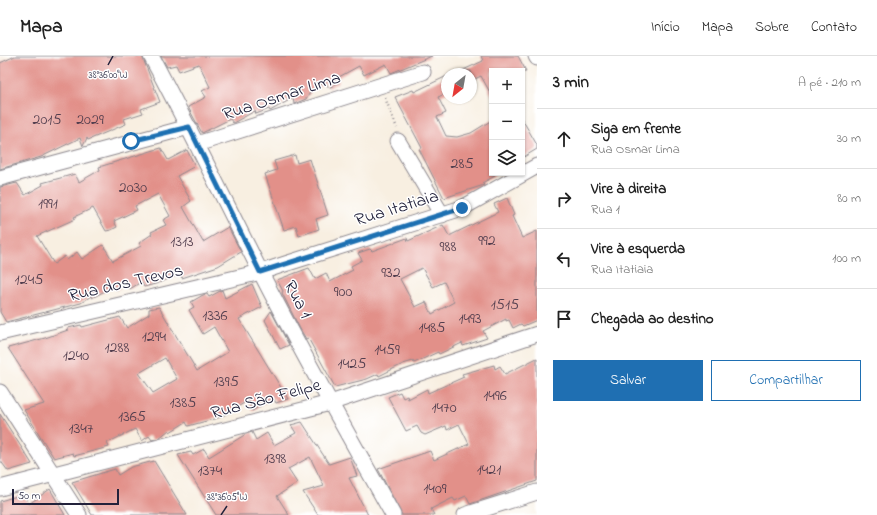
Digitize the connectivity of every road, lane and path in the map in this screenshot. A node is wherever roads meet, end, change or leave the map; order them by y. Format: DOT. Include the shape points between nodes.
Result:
graph roads {
  1 [pos="151,56"];
  2 [pos="423,72"];
  3 [pos="380,86"];
  4 [pos="189,127"];
  5 [pos="398,141"];
  6 [pos="198,144"];
  7 [pos="537,166"];
  8 [pos="0,178"];
  9 [pos="442,215"];
  10 [pos="260,272"];
  11 [pos="0,333"];
  12 [pos="537,334"];
  13 [pos="0,392"];
  14 [pos="330,403"];
  15 [pos="53,474"];
  16 [pos="0,488"];
  17 [pos="537,492"];
  18 [pos="79,515"];
  19 [pos="393,515"];
  20 [pos="465,515"];
  1 -- 4 [label="street, Rua 1"];
  2 -- 3 [label="street, Rua Osmar Lima"];
  3 -- 5 [label="path" via="396,124"];
  3 -- 6 [label="street, Rua Osmar Lima"];
  4 -- 6 [label="street, Rua 1"];
  4 -- 8 [label="street"];
  5 -- 9 [label="street"];
  6 -- 10 [label="street, Rua 1"];
  7 -- 9 [label="street, Rua Itatiaia" via="462,208"];
  9 -- 10 [label="street, Rua Itatiaia"];
  10 -- 11 [label="street, Rua dos Trevos"];
  10 -- 14 [label="street, Rua 1"];
  12 -- 14 [label="street, Rua São Felipe"];
  13 -- 15 [label="street"];
  14 -- 15 [label="street, Rua São Felipe"];
  14 -- 19 [label="street, Rua 1"];
  15 -- 16 [label="street, Rua São Felipe"];
  15 -- 18 [label="street"];
  17 -- 20 [label="street"];
}
